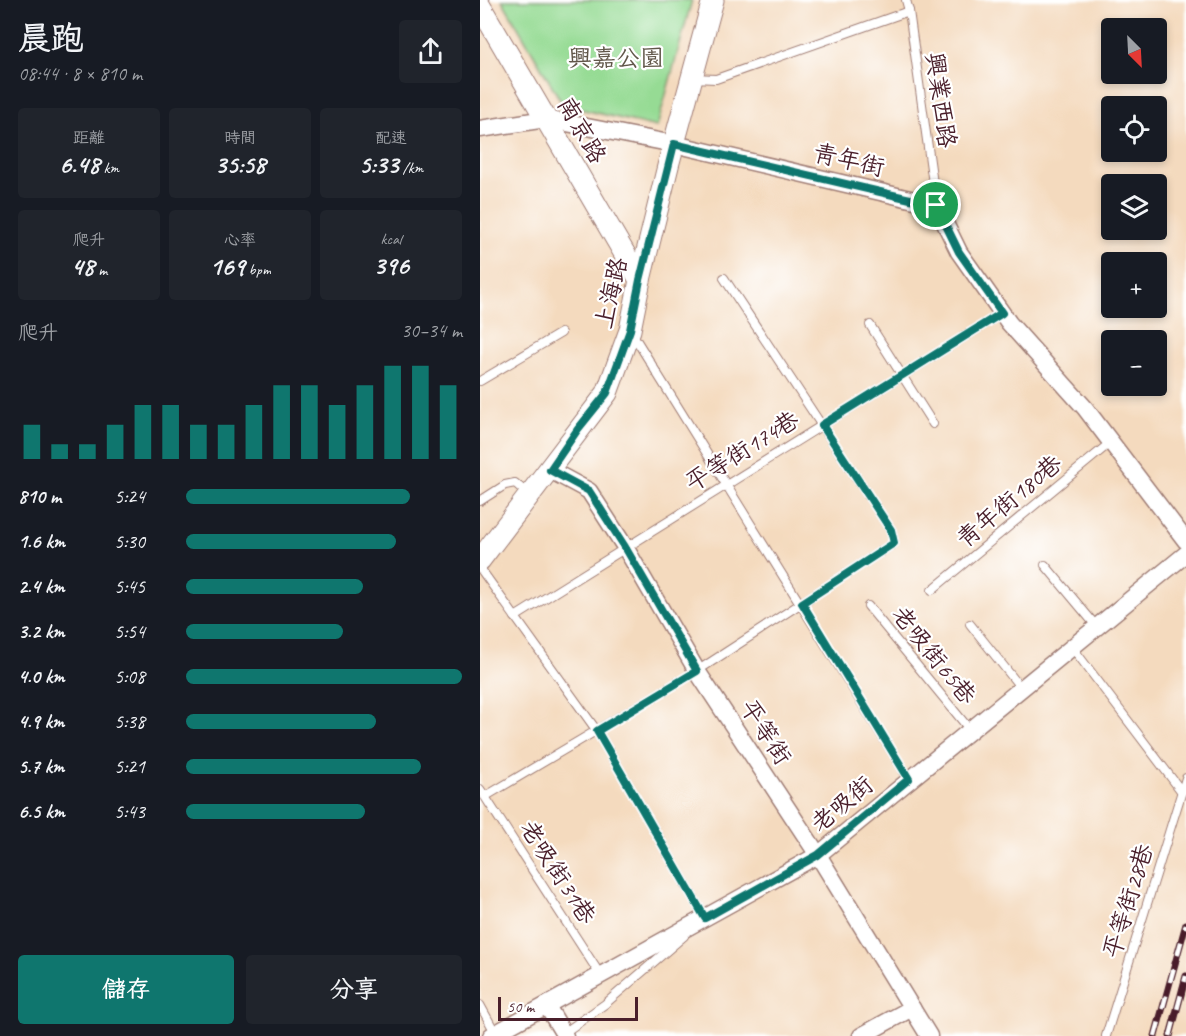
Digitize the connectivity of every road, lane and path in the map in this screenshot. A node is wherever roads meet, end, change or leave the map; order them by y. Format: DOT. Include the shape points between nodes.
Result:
graph roads {
  1 [pos="713,0"];
  2 [pos="906,0"];
  3 [pos="480,6"];
  4 [pos="909,11"];
  5 [pos="692,78"];
  6 [pos="546,119"];
  7 [pos="480,129"];
  8 [pos="674,144"];
  9 [pos="936,205"];
  10 [pos="724,278"];
  11 [pos="640,280"];
  12 [pos="1002,313"];
  13 [pos="870,324"];
  14 [pos="630,330"];
  15 [pos="561,333"];
  16 [pos="903,374"];
  17 [pos="480,381"];
  18 [pos="933,424"];
  19 [pos="822,425"];
  20 [pos="1111,442"];
  21 [pos="550,470"];
  22 [pos="727,483"];
  23 [pos="530,496"];
  24 [pos="480,501"];
  25 [pos="1186,541"];
  26 [pos="625,547"];
  27 [pos="1186,554"];
  28 [pos="480,560"];
  29 [pos="1045,565"];
  30 [pos="480,568"];
  31 [pos="932,590"];
  32 [pos="802,603"];
  33 [pos="868,606"];
  34 [pos="515,617"];
  35 [pos="970,624"];
  36 [pos="1096,627"];
  37 [pos="1072,646"];
  38 [pos="697,671"];
  39 [pos="1021,688"];
  40 [pos="970,730"];
  41 [pos="597,731"];
  42 [pos="1186,778"];
  43 [pos="909,779"];
  44 [pos="483,792"];
  45 [pos="1182,792"];
  46 [pos="818,855"];
  47 [pos="705,918"];
  48 [pos="601,976"];
  49 [pos="480,1005"];
  50 [pos="546,1006"];
  51 [pos="912,1008"];
  52 [pos="493,1035"];
  53 [pos="563,1035"];
  54 [pos="861,1036"];
  55 [pos="930,1036"];
  56 [pos="1106,1036"];
  1 -- 5 [label="street, 上海路"];
  2 -- 4 [label="lane, 興業西路"];
  3 -- 6 [label="street, 南京路"];
  4 -- 5 [label="lane" via="716,79"];
  4 -- 9 [label="lane, 興業西路"];
  5 -- 8 [label="street, 上海路"];
  6 -- 7 [label="street, 青年街"];
  6 -- 8 [label="street, 青年街"];
  6 -- 11 [label="street, 南京路"];
  8 -- 9 [label="street, 青年街"];
  8 -- 11 [label="street, 上海路"];
  9 -- 12 [label="street" via="959,252"];
  10 -- 19 [label="lane"];
  11 -- 14 [label="street, 上海路"];
  12 -- 16 [label="lane, 平等街174巷"];
  12 -- 20 [label="street"];
  13 -- 16 [label="lane"];
  14 -- 21 [label="street, 上海路" via="607,393"];
  14 -- 22 [label="lane"];
  15 -- 17 [label="lane"];
  16 -- 18 [label="lane"];
  16 -- 19 [label="lane, 平等街174巷"];
  19 -- 22 [label="lane, 平等街174巷"];
  19 -- 32 [label="lane" via="891,530 894,543"];
  20 -- 25 [label="street"];
  20 -- 31 [label="lane, 青年街180巷"];
  21 -- 23 [label="street, 上海路"];
  21 -- 26 [label="street, 平等街" via="589,491"];
  22 -- 26 [label="lane, 平等街174巷"];
  22 -- 32 [label="lane"];
  23 -- 24 [label="lane" via="515,483"];
  23 -- 28 [label="street, 上海路"];
  26 -- 34 [label="lane, 平等街174巷"];
  26 -- 38 [label="street, 平等街"];
  27 -- 36 [label="street, 老吸街"];
  29 -- 36 [label="lane"];
  30 -- 34 [label="lane"];
  32 -- 38 [label="lane"];
  32 -- 43 [label="lane"];
  33 -- 40 [label="lane, 老吸街65巷"];
  34 -- 41 [label="lane"];
  35 -- 39 [label="lane"];
  36 -- 37 [label="street, 老吸街"];
  37 -- 39 [label="street, 老吸街"];
  37 -- 45 [label="lane"];
  38 -- 41 [label="lane"];
  38 -- 46 [label="street, 平等街"];
  39 -- 40 [label="street, 老吸街"];
  40 -- 43 [label="street, 老吸街"];
  41 -- 44 [label="lane"];
  41 -- 47 [label="lane"];
  42 -- 45 [label="lane, 平等街28巷"];
  43 -- 46 [label="street, 老吸街"];
  44 -- 48 [label="lane, 老吸街31巷"];
  45 -- 56 [label="lane, 平等街28巷"];
  46 -- 47 [label="street, 老吸街"];
  46 -- 51 [label="street, 平等街"];
  47 -- 48 [label="street, 老吸街"];
  47 -- 53 [label="lane"];
  48 -- 50 [label="street, 老吸街"];
  49 -- 52 [label="lane"];
  50 -- 52 [label="street, 老吸街"];
  50 -- 53 [label="street"];
  51 -- 54 [label="street"];
  51 -- 55 [label="street, 平等街"];
}
